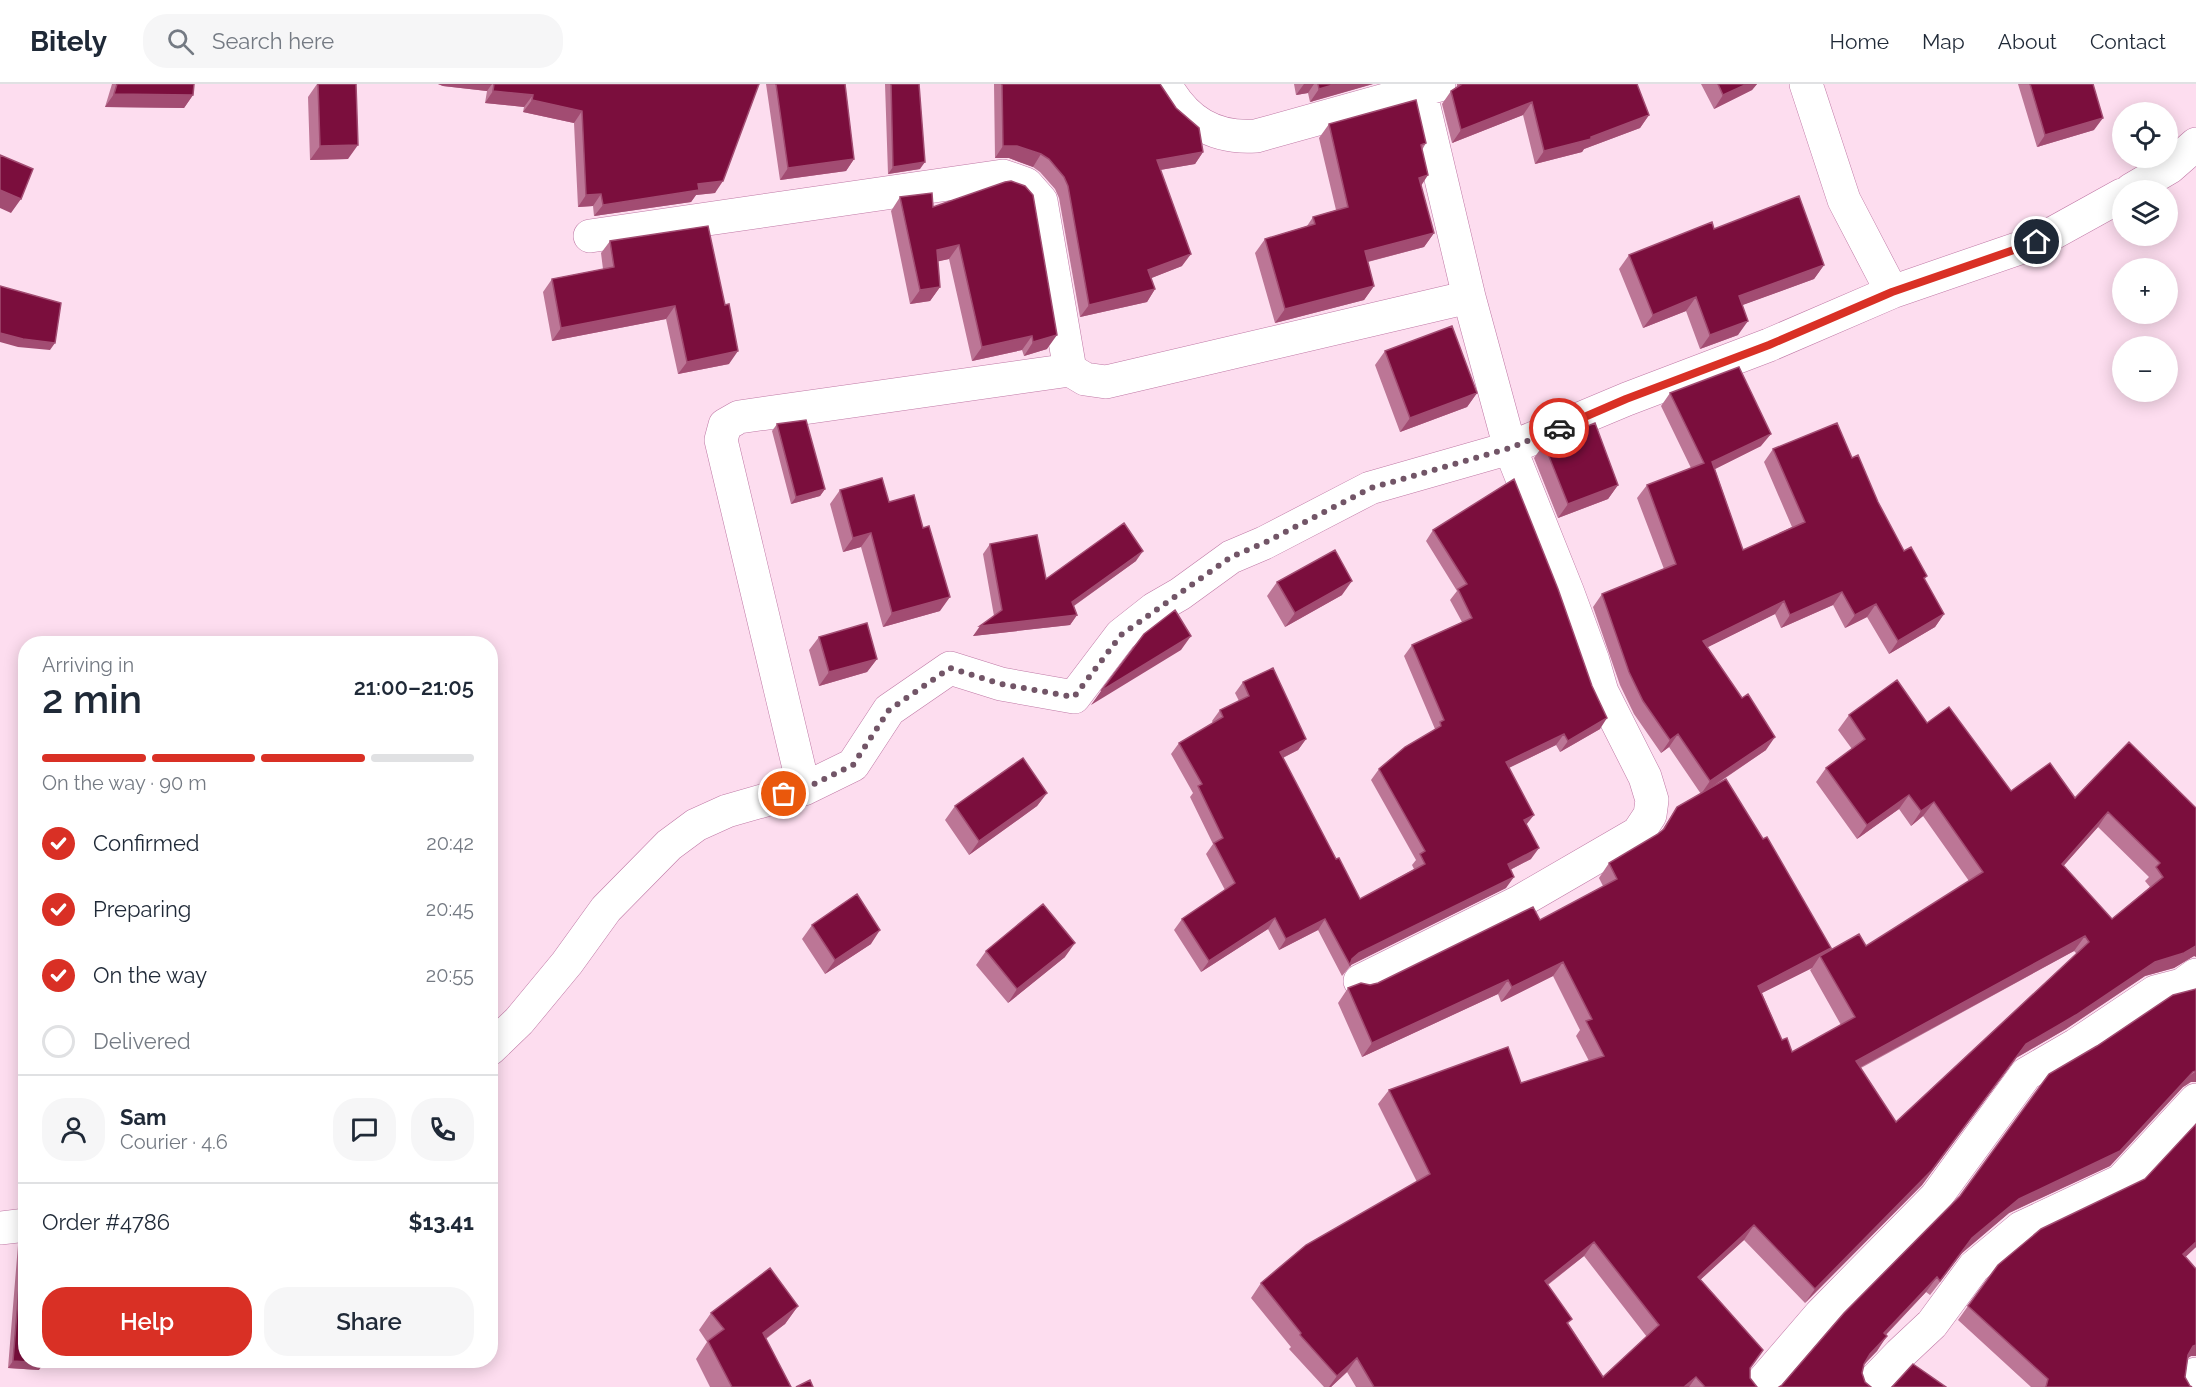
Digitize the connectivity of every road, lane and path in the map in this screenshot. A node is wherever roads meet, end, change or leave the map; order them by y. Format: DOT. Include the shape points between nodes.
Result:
graph roads {
  1 [pos="1165,84"];
  2 [pos="1806,84"];
  3 [pos="1430,87"];
  4 [pos="1388,92"];
  5 [pos="2196,144"];
  6 [pos="2148,180"];
  7 [pos="2112,201"];
  8 [pos="590,236"];
  9 [pos="1892,292"];
  10 [pos="1469,297"];
  11 [pos="1070,370"];
  12 [pos="1510,448"];
  13 [pos="804,789"];
  14 [pos="2196,975"];
  15 [pos="1360,981"];
  16 [pos="498,1042"];
  17 [pos="2196,1100"];
  18 [pos="18,1226"];
  19 [pos="0,1228"];
  20 [pos="2196,1374"];
  21 [pos="1758,1387"];
  22 [pos="1871,1387"];
  23 [pos="2193,1387"];
  1 -- 4 [label="street" via="1193,119 1205,128 1233,136 1256,135"];
  2 -- 9 [label="street" via="1844,200"];
  3 -- 4 [label="street"];
  3 -- 10 [label="street"];
  5 -- 6 [label="street"];
  7 -- 9 [label="street" via="2037,242"];
  8 -- 11 [label="street" via="1003,176 1026,184 1041,201"];
  9 -- 12 [label="street"];
  10 -- 11 [label="street" via="1106,382 1085,380"];
  10 -- 12 [label="street"];
  11 -- 13 [label="street" via="739,417 725,425 721,440"];
  12 -- 13 [label="street" via="1371,488 1231,557 1121,635 1074,697 1001,684 950,668 889,710 853,765"];
  12 -- 15 [label="street" via="1602,692 1645,777 1652,800 1650,815 1638,833 1519,902"];
  13 -- 16 [label="street" via="726,811 696,825 669,845 606,909 519,1022"];
  14 -- 21 [label="street" via="2182,985 2155,992 2026,1074 1936,1197 1820,1315"];
  17 -- 22 [label="street" via="2121,1181 2021,1228 1974,1267 1932,1324"];
  18 -- 19 [label="street"];
  20 -- 23 [label="street"];
}
